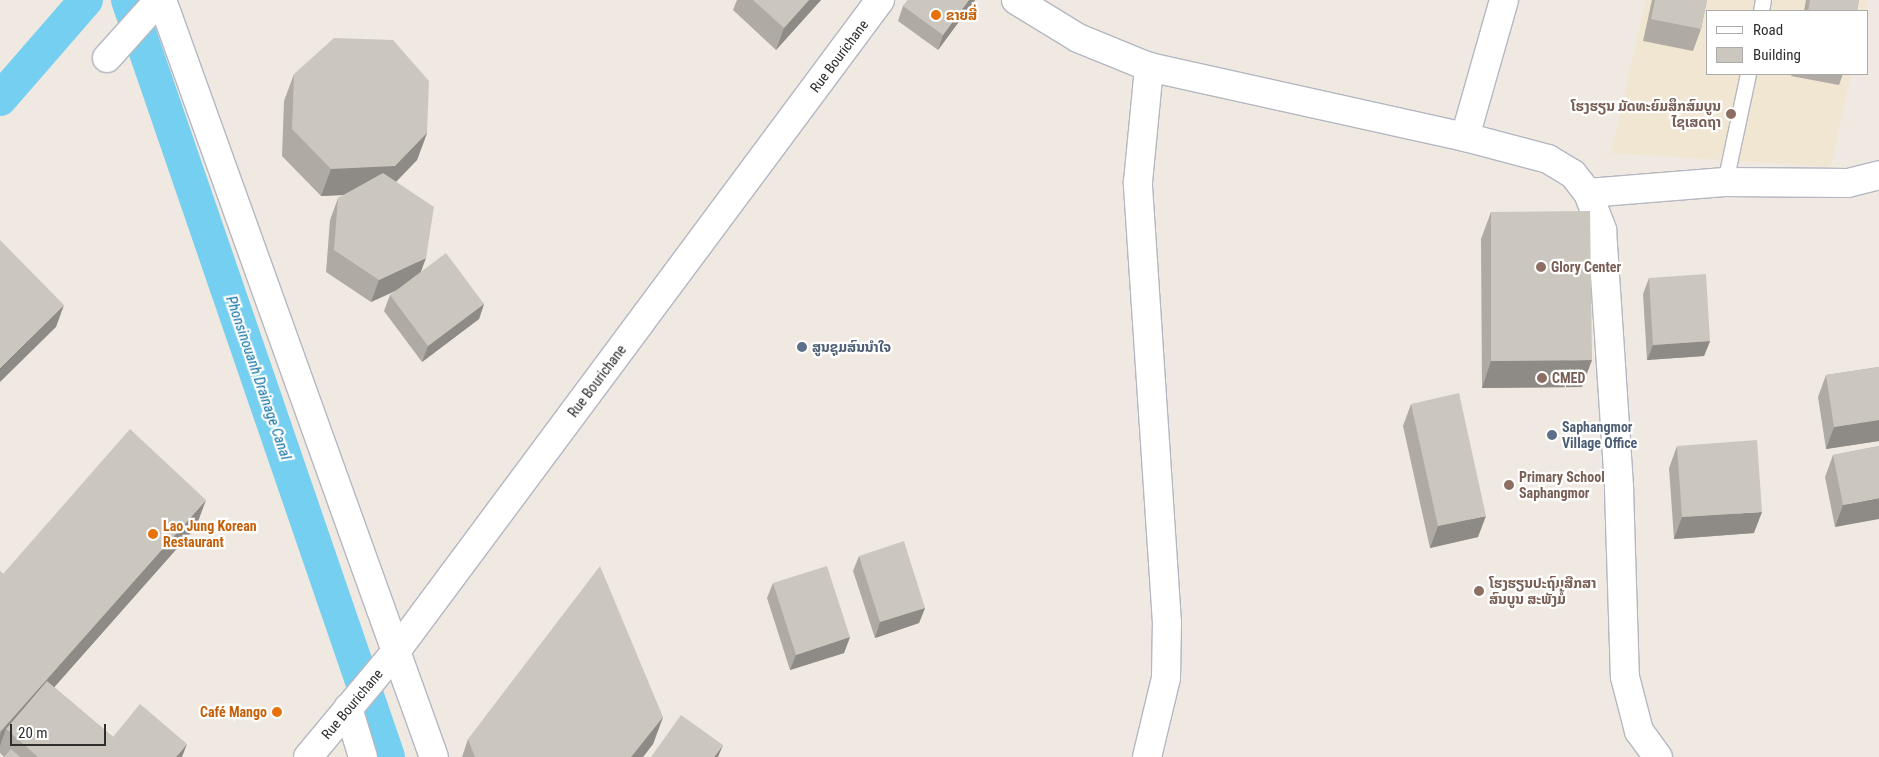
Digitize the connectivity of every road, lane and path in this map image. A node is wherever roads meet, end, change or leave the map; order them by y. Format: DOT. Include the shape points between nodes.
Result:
graph roads {
  1 [pos="160,0"];
  2 [pos="880,0"];
  3 [pos="1016,0"];
  4 [pos="1504,0"];
  5 [pos="107,58"];
  6 [pos="1149,66"];
  7 [pos="1748,75"];
  8 [pos="1465,137"];
  9 [pos="1879,175"];
  10 [pos="1725,182"];
  11 [pos="1588,193"];
  12 [pos="397,650"];
  13 [pos="348,708"];
  14 [pos="308,757"];
  15 [pos="363,757"];
  16 [pos="434,757"];
  17 [pos="1146,757"];
  18 [pos="1658,757"];
  1 -- 5 [label="street"];
  1 -- 12 [label="street"];
  2 -- 12 [label="street, Rue Bourichane"];
  3 -- 6 [label="street" via="1078,38"];
  4 -- 8 [label="street"];
  6 -- 8 [label="street"];
  6 -- 17 [label="street" via="1138,182 1167,623 1166,678"];
  7 -- 10 [label="lane"];
  8 -- 11 [label="street" via="1548,159 1573,174"];
  9 -- 10 [label="street" via="1848,183"];
  10 -- 11 [label="street"];
  11 -- 18 [label="street" via="1602,230 1619,488 1625,677 1639,731"];
  12 -- 13 [label="street, Rue Bourichane"];
  12 -- 16 [label="street"];
  13 -- 14 [label="street, Rue Bourichane"];
  13 -- 15 [label="street"];
}
